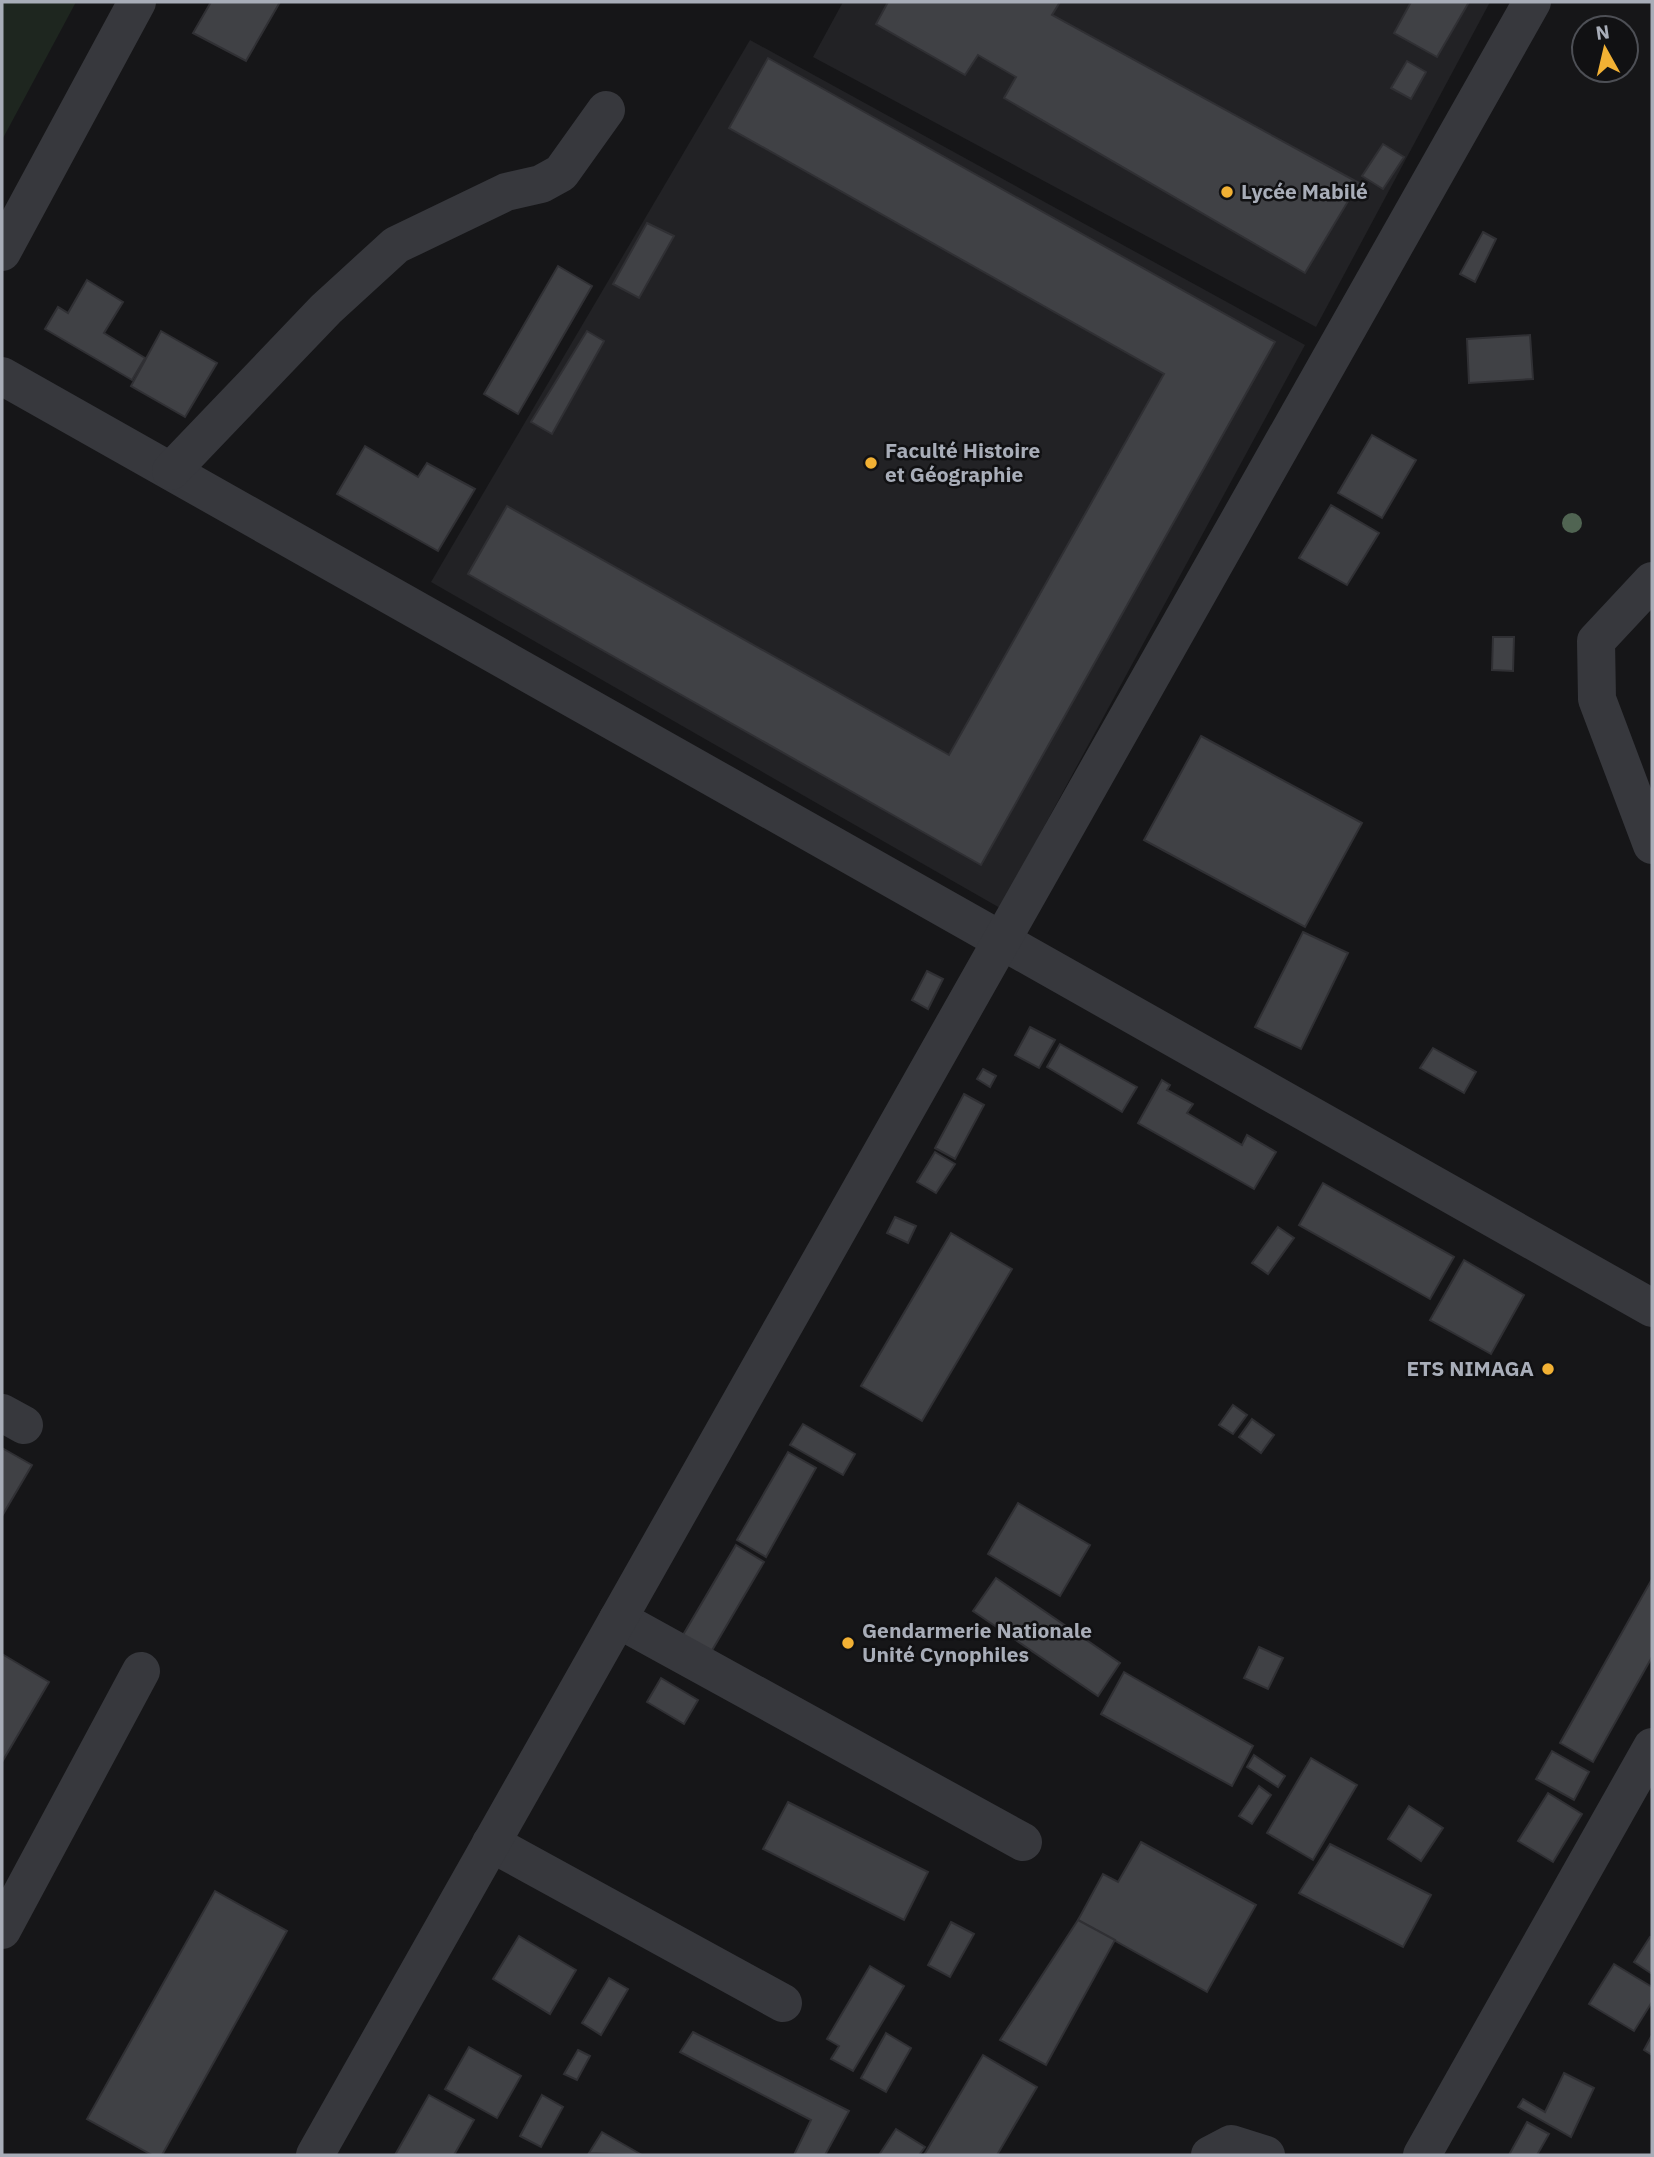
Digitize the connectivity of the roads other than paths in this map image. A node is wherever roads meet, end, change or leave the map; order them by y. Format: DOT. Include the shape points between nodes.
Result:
graph roads {
  1 [pos="137,2"];
  2 [pos="1532,2"];
  3 [pos="606,110"];
  4 [pos="2,252"];
  5 [pos="2,376"];
  6 [pos="171,471"];
  7 [pos="1652,581"];
  8 [pos="1652,845"];
  9 [pos="1001,940"];
  10 [pos="1652,1308"];
  11 [pos="618,1619"];
  12 [pos="141,1671"];
  13 [pos="1652,1747"];
  14 [pos="1023,1842"];
  15 [pos="491,1843"];
  16 [pos="2,1930"];
  17 [pos="783,2003"];
  18 [pos="315,2155"];
  19 [pos="1210,2155"];
  20 [pos="1266,2155"];
  21 [pos="1422,2155"];
  1 -- 4 [label="street"];
  2 -- 9 [label="street"];
  3 -- 6 [label="street" via="561,173 541,184 506,192 396,245 326,309"];
  5 -- 6 [label="street"];
  6 -- 9 [label="street"];
  7 -- 8 [label="street" via="1596,641 1597,699"];
  9 -- 10 [label="street"];
  9 -- 11 [label="street"];
  11 -- 14 [label="street"];
  11 -- 15 [label="street"];
  12 -- 16 [label="street"];
  13 -- 21 [label="street"];
  15 -- 17 [label="street"];
  15 -- 18 [label="street"];
  19 -- 20 [label="street" via="1231,2144"];
}
